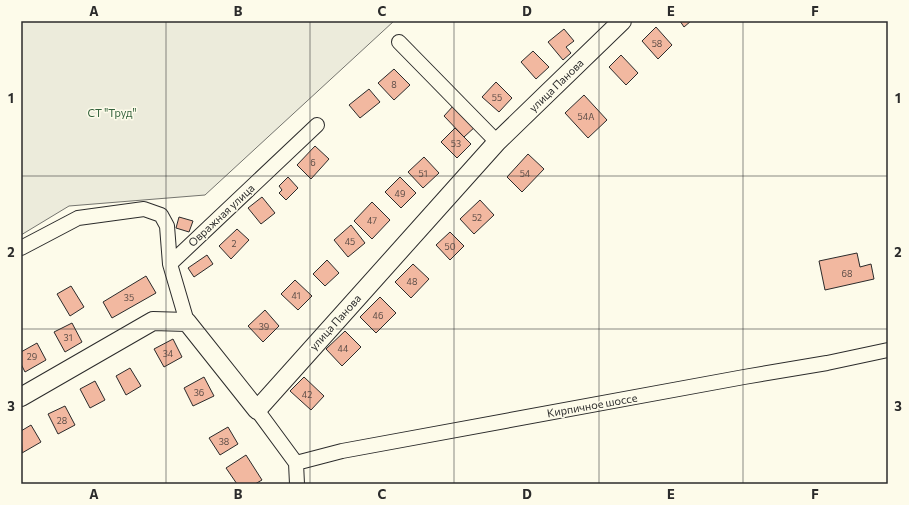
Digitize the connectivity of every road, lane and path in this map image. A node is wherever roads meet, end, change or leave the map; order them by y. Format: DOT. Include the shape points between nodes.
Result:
graph roads {
  1 [pos="622,21"];
  2 [pos="398,42"];
  3 [pos="317,125"];
  4 [pos="497,142"];
  5 [pos="21,248"];
  6 [pos="170,264"];
  7 [pos="187,322"];
  8 [pos="888,350"];
  9 [pos="21,397"];
  10 [pos="257,410"];
  11 [pos="296,463"];
  12 [pos="297,484"];
  1 -- 4 [label="street, улица Панова"];
  2 -- 4 [label="street"];
  3 -- 6 [label="street, Овражная улица"];
  4 -- 10 [label="street, улица Панова"];
  5 -- 6 [label="street" via="78,218 144,209 161,215 167,226"];
  6 -- 7 [label="street"];
  7 -- 9 [label="street" via="153,321"];
  7 -- 10 [label="street"];
  8 -- 11 [label="street, Кирпичное шоссе" via="342,451"];
  10 -- 11 [label="street"];
  11 -- 12 [label="street"];
}
